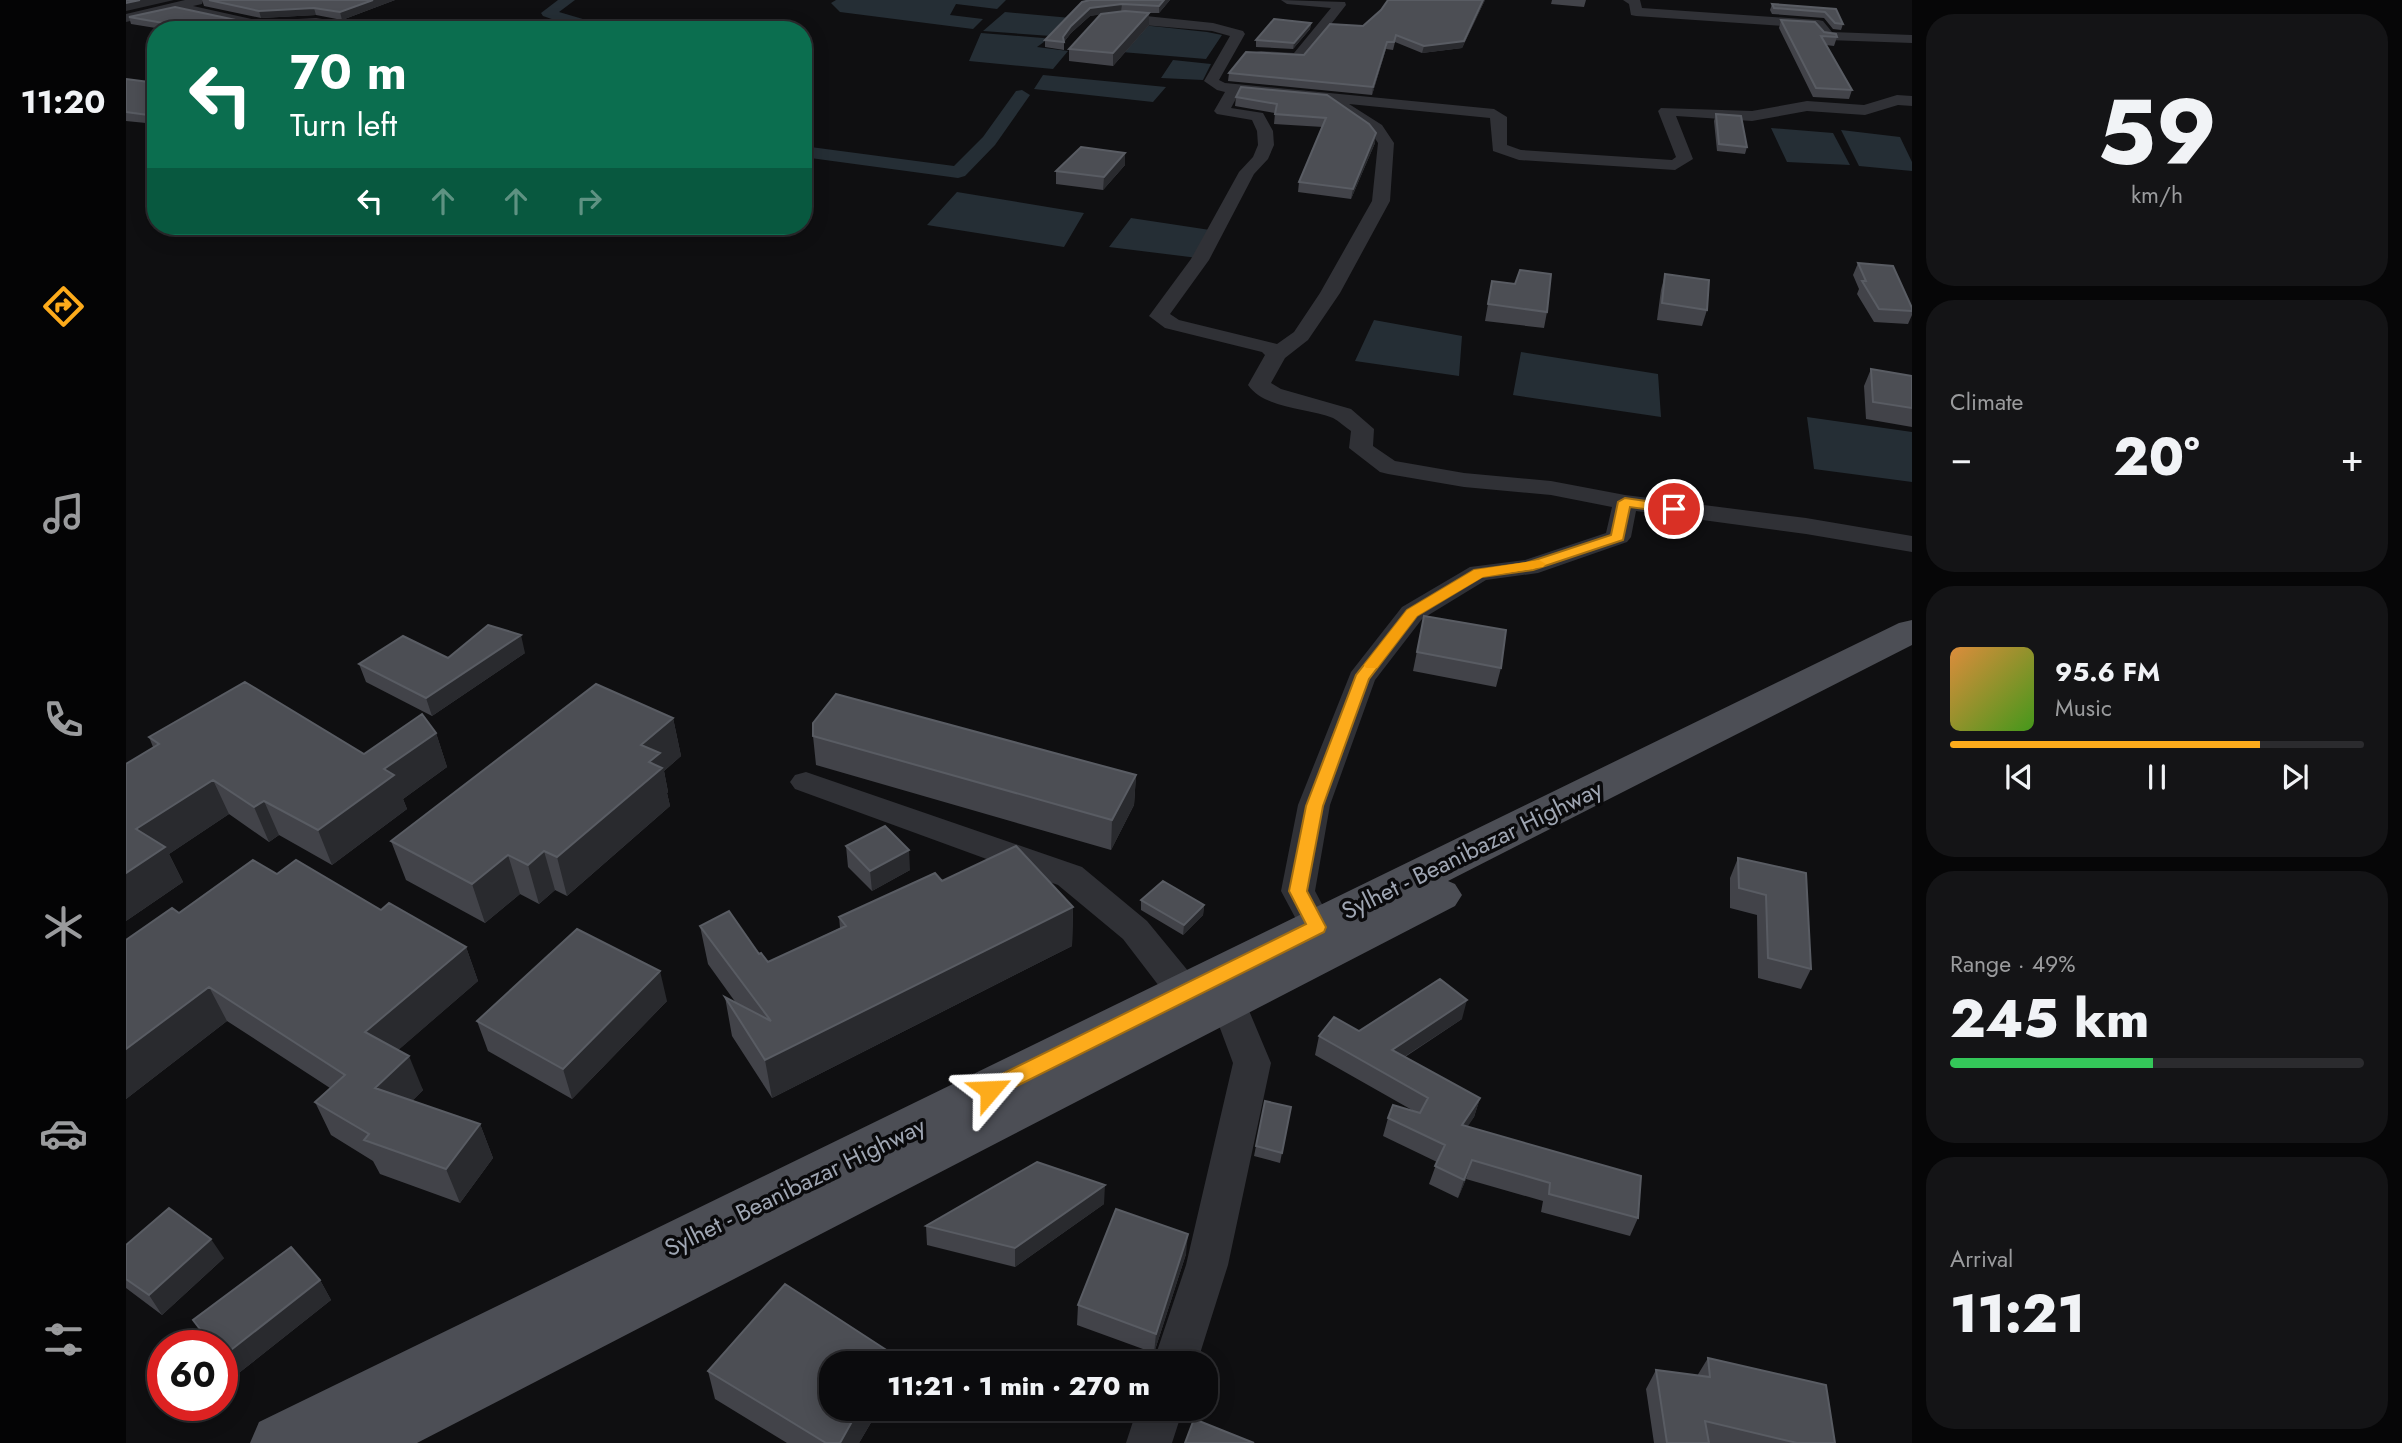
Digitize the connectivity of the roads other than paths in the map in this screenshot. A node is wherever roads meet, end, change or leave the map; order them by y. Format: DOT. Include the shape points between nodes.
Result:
graph roads {
  1 [pos="204,0"];
  2 [pos="1287,0"];
  3 [pos="1629,0"];
  4 [pos="1342,3"];
  5 [pos="179,6"];
  6 [pos="126,18"];
  7 [pos="1095,20"];
  8 [pos="240,21"];
  9 [pos="1912,39"];
  10 [pos="1226,51"];
  11 [pos="1234,88"];
  12 [pos="1330,98"];
  13 [pos="1912,101"];
  14 [pos="1276,354"];
  15 [pos="1625,502"];
  16 [pos="1912,544"];
  17 [pos="1912,631"];
  18 [pos="1912,653"];
  19 [pos="806,782"];
  20 [pos="1317,927"];
  21 [pos="1207,998"];
  22 [pos="1179,1351"];
  23 [pos="1156,1421"];
  24 [pos="280,1443"];
  25 [pos="354,1443"];
  26 [pos="1149,1443"];
  1 -- 5 [label="street"];
  2 -- 4 [label="street"];
  3 -- 9 [label="street" via="1635,2 1636,12 1818,24 1828,36"];
  4 -- 10 [label="street" via="1298,57"];
  5 -- 6 [label="street"];
  5 -- 8 [label="street"];
  7 -- 10 [label="street" via="1117,17 1238,34"];
  10 -- 11 [label="street" via="1211,81"];
  11 -- 12 [label="street"];
  11 -- 14 [label="street" via="1222,111 1258,116 1266,145 1200,260 1159,316 1172,324 1269,348"];
  12 -- 13 [label="street" via="1494,114 1499,117 1499,148 1511,154 1675,165 1685,159 1666,111 1752,116 1807,106 1865,110 1897,100"];
  12 -- 14 [label="street" via="1376,128 1386,143 1381,201 1301,336"];
  14 -- 15 [label="street" via="1259,385 1273,394 1343,414 1363,429 1361,448 1388,467"];
  15 -- 16 [label="street"];
  15 -- 20 [label="street" via="1618,537 1528,567 1479,573 1412,613 1362,678 1314,806 1298,891"];
  17 -- 20 [label="main road, Sylhet - Beanibazar Highway"];
  18 -- 21 [label="main road, Sylhet - Beanibazar Highway"];
  19 -- 21 [label="street" via="1070,876"];
  20 -- 21 [label="main road, Sylhet - Beanibazar Highway"];
  21 -- 22 [label="street" via="1252,1063 1207,1265"];
  21 -- 24 [label="main road, Sylhet - Beanibazar Highway"];
  21 -- 25 [label="main road, Sylhet - Beanibazar Highway"];
  23 -- 26 [label="street"];
}
